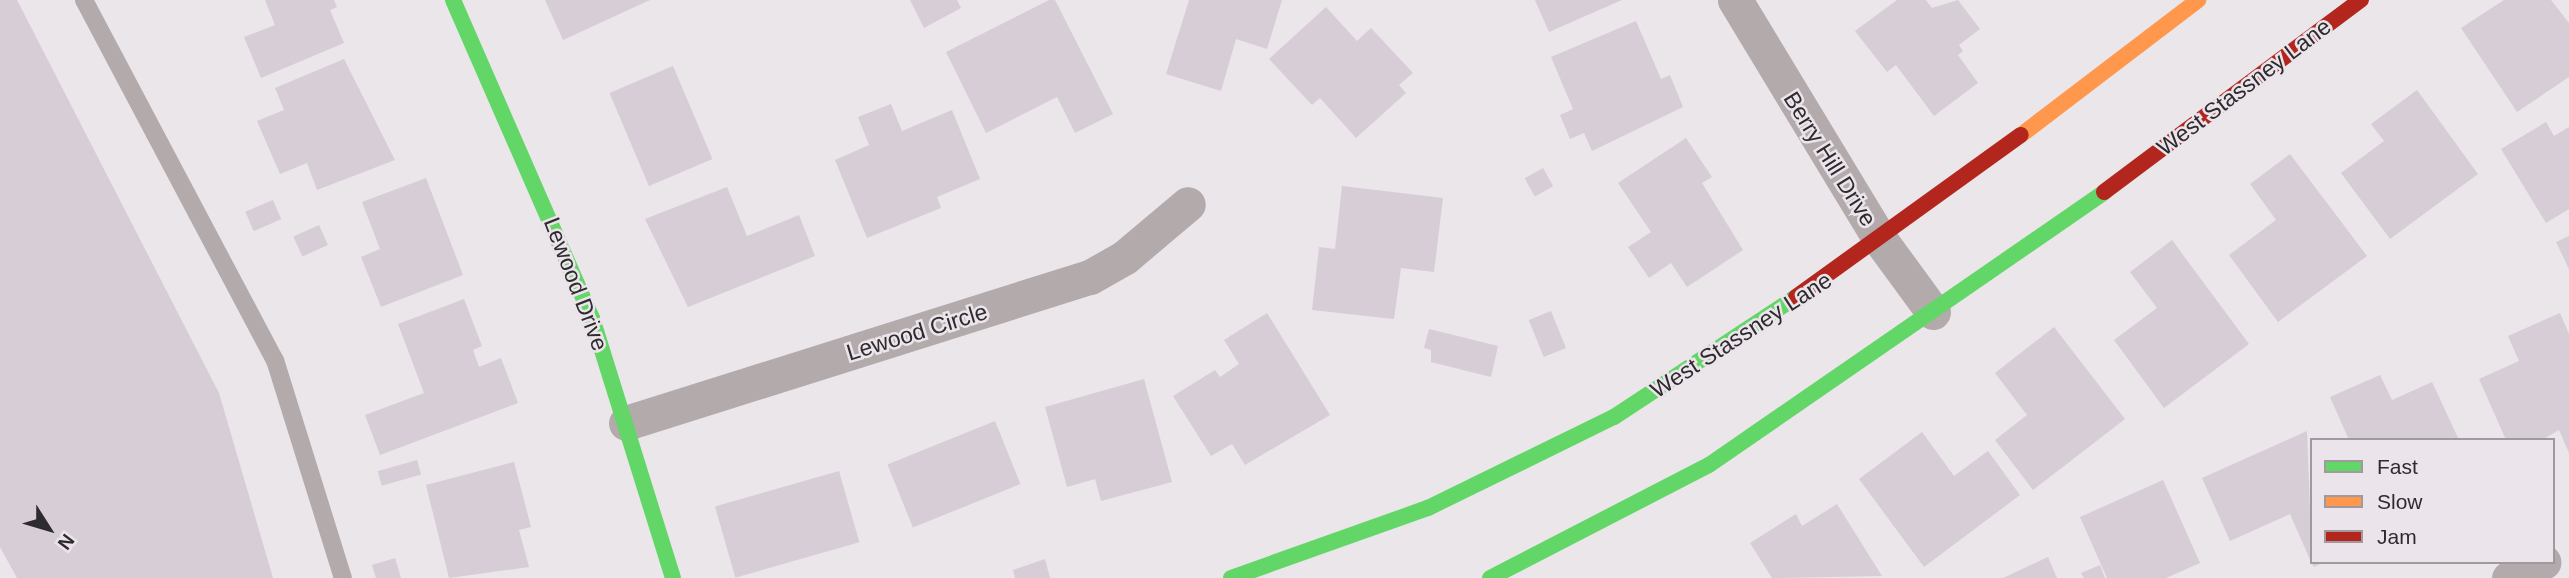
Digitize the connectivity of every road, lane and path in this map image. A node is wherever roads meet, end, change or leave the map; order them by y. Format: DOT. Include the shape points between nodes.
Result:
graph roads {
  1 [pos="84,0"];
  2 [pos="453,0"];
  3 [pos="1735,0"];
  4 [pos="2199,0"];
  5 [pos="2361,0"];
  6 [pos="1188,204"];
  7 [pos="1881,242"];
  8 [pos="1933,312"];
  9 [pos="626,423"];
  10 [pos="2539,564"];
  11 [pos="344,578"];
  12 [pos="673,578"];
  13 [pos="1231,578"];
  14 [pos="1490,578"];
  15 [pos="2509,578"];
  1 -- 11 [label="lane" via="275,360"];
  2 -- 9 [label="main road, Lewood Drive" via="555,225"];
  3 -- 7 [label="street, Berry Hill Drive"];
  4 -- 7 [label="main road, West Stassney Lane"];
  5 -- 8 [label="main road, West Stassney Lane"];
  6 -- 9 [label="street, Lewood Circle" via="1125,257 1090,277"];
  7 -- 8 [label="street, Berry Hill Drive"];
  7 -- 13 [label="main road, West Stassney Lane" via="1614,417 1428,508"];
  8 -- 14 [label="main road, West Stassney Lane" via="1709,466"];
  9 -- 12 [label="main road, Lewood Drive"];
  10 -- 15 [label="street"];
}
